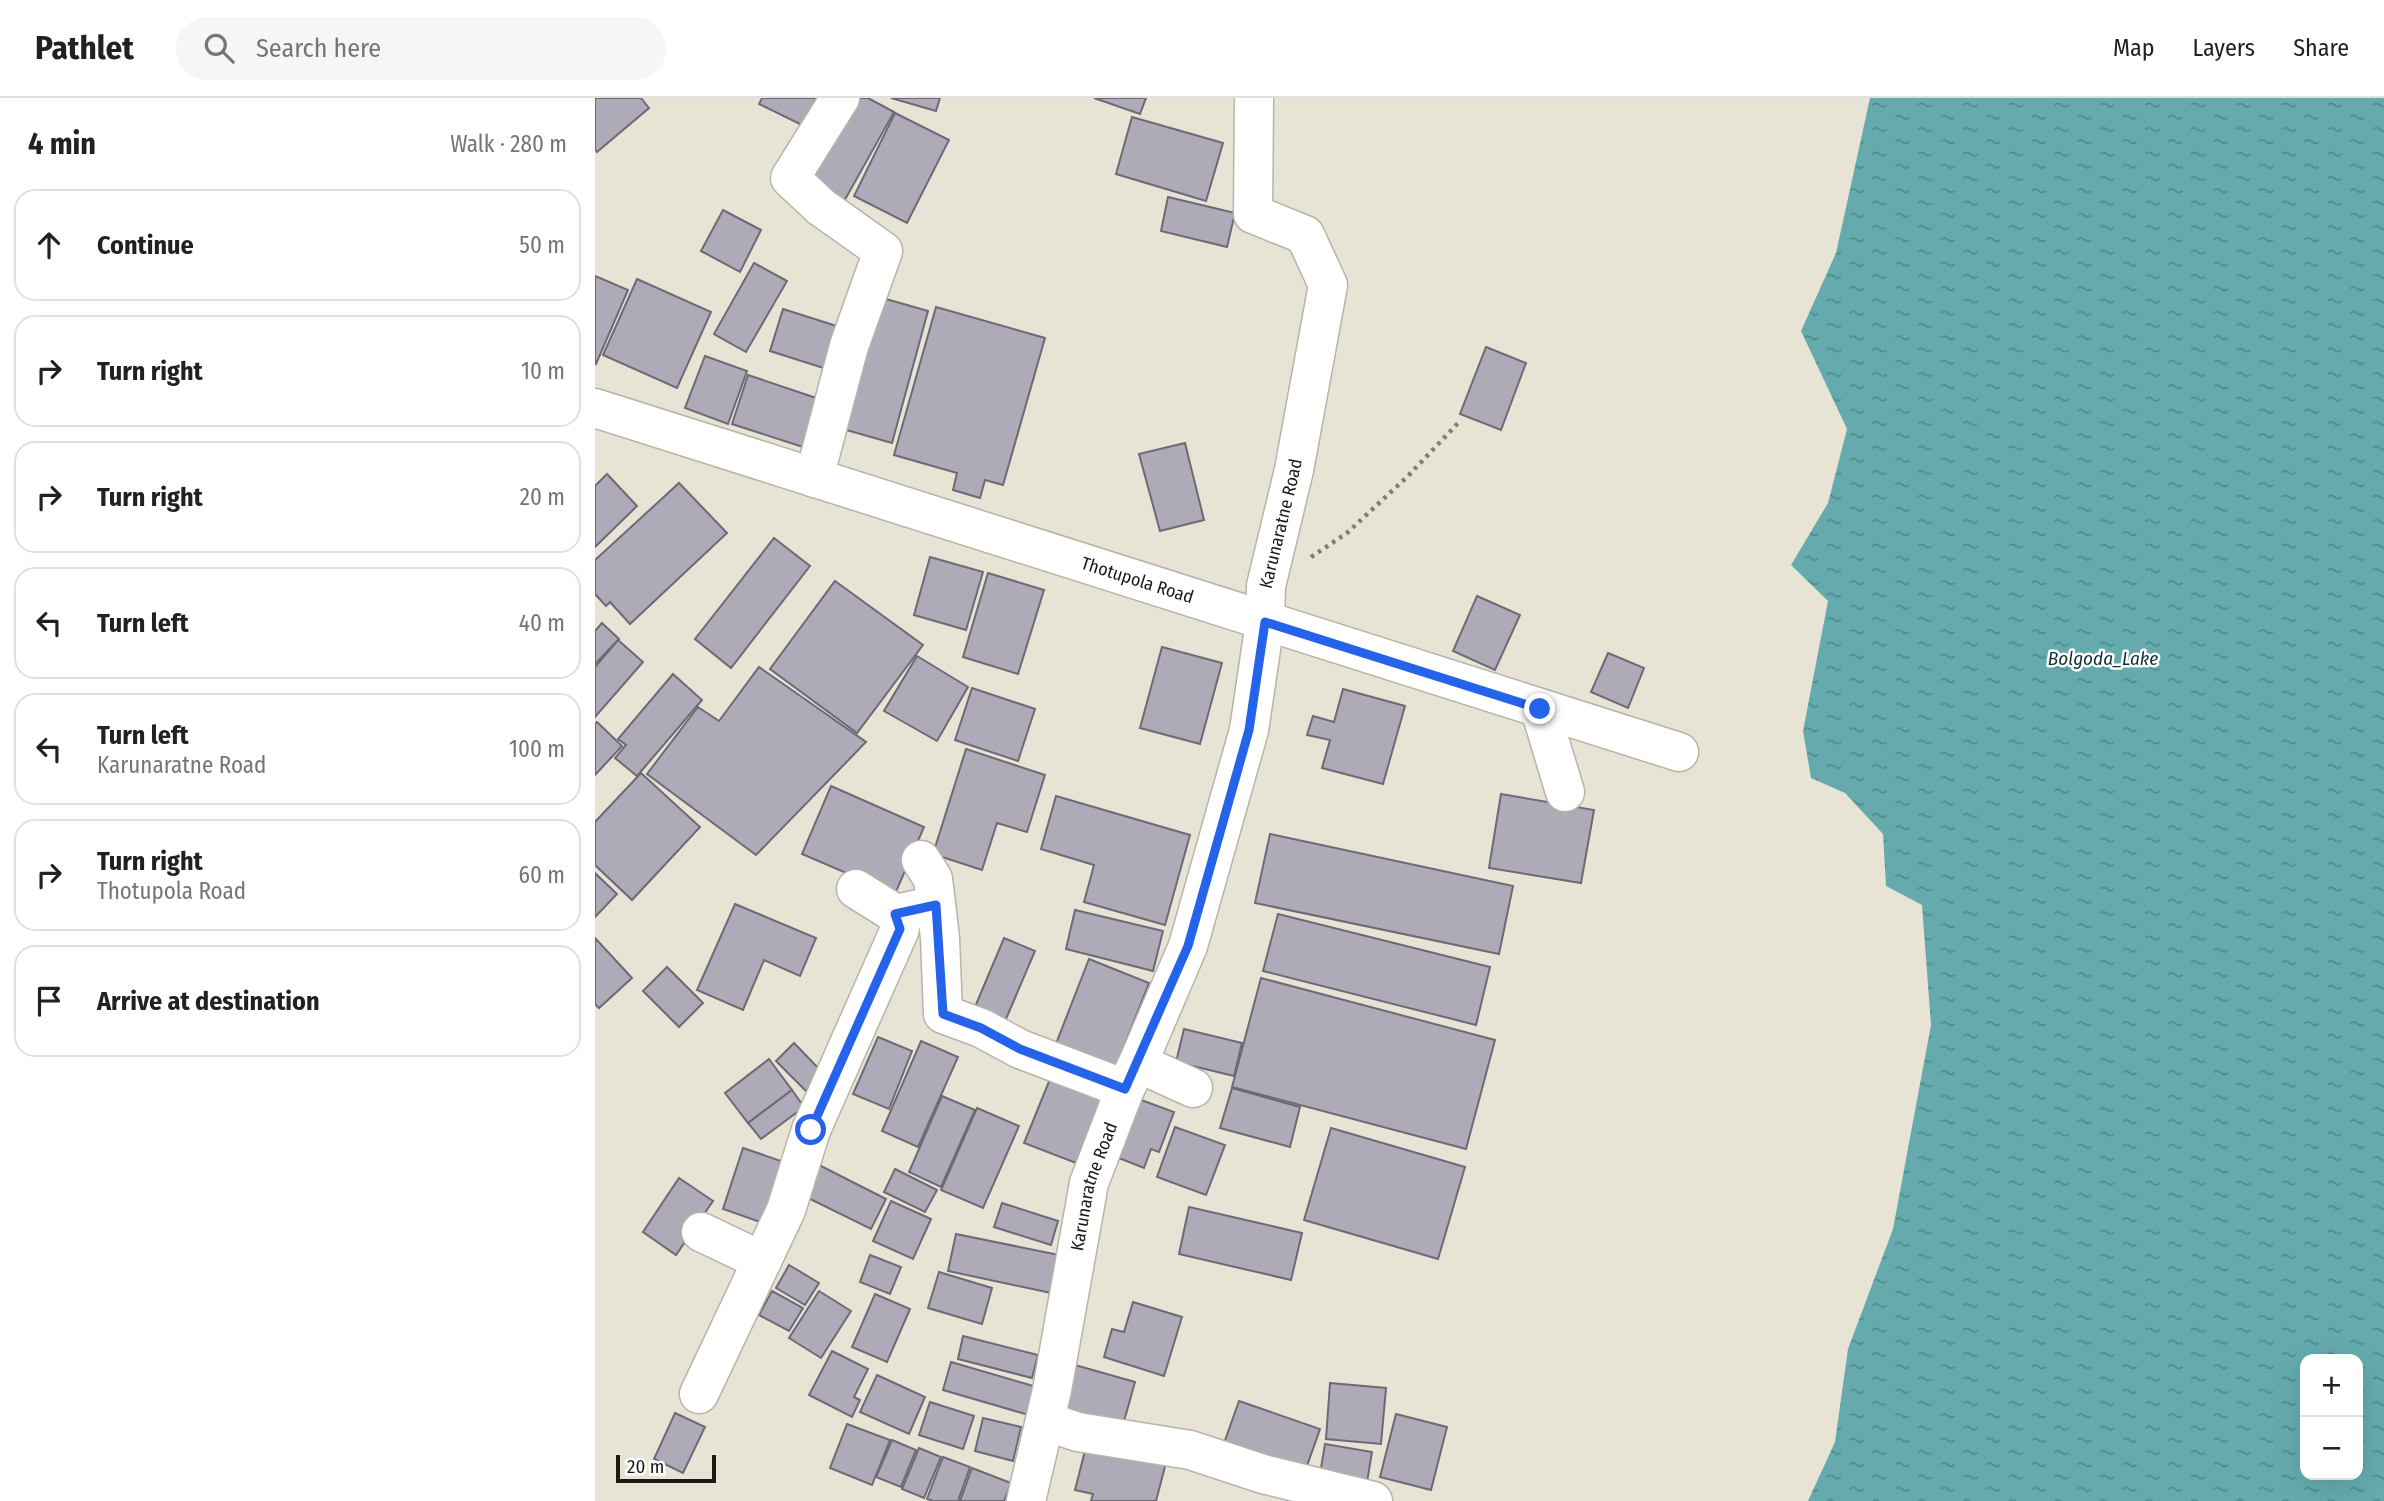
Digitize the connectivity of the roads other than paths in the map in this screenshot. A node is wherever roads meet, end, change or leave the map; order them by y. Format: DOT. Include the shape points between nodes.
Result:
graph roads {
  1 [pos="840,98"];
  2 [pos="1254,98"];
  3 [pos="595,408"];
  4 [pos="814,478"];
  5 [pos="1266,604"];
  6 [pos="1540,709"];
  7 [pos="1679,752"];
  8 [pos="1565,792"];
  9 [pos="922,860"];
  10 [pos="856,889"];
  11 [pos="936,905"];
  12 [pos="895,914"];
  13 [pos="1131,1076"];
  14 [pos="1193,1088"];
  15 [pos="701,1232"];
  16 [pos="762,1261"];
  17 [pos="699,1394"];
  18 [pos="1045,1420"];
  19 [pos="1026,1501"];
  20 [pos="1373,1501"];
  1 -- 4 [label="street" via="790,178 821,207 883,251 849,346"];
  2 -- 5 [label="street, Karunaratne Road" via="1253,214 1305,235 1328,285"];
  3 -- 4 [label="street, Thotupola Road"];
  4 -- 5 [label="street, Thotupola Road"];
  5 -- 6 [label="street, Thotupola Road"];
  5 -- 13 [label="street, Karunaratne Road" via="1249,730 1188,946"];
  6 -- 7 [label="street, Thotupola Road"];
  6 -- 8 [label="street"];
  9 -- 11 [label="street" via="933,879"];
  10 -- 12 [label="street"];
  11 -- 12 [label="street"];
  11 -- 13 [label="street" via="943,1014 1020,1049"];
  12 -- 16 [label="street" via="900,929 811,1130 786,1210"];
  13 -- 14 [label="street"];
  13 -- 18 [label="street, Karunaratne Road" via="1090,1183"];
  15 -- 16 [label="street"];
  16 -- 17 [label="street"];
  18 -- 19 [label="street, Karunaratne Road"];
  18 -- 20 [label="street" via="1079,1432 1190,1450 1263,1474"];
}
